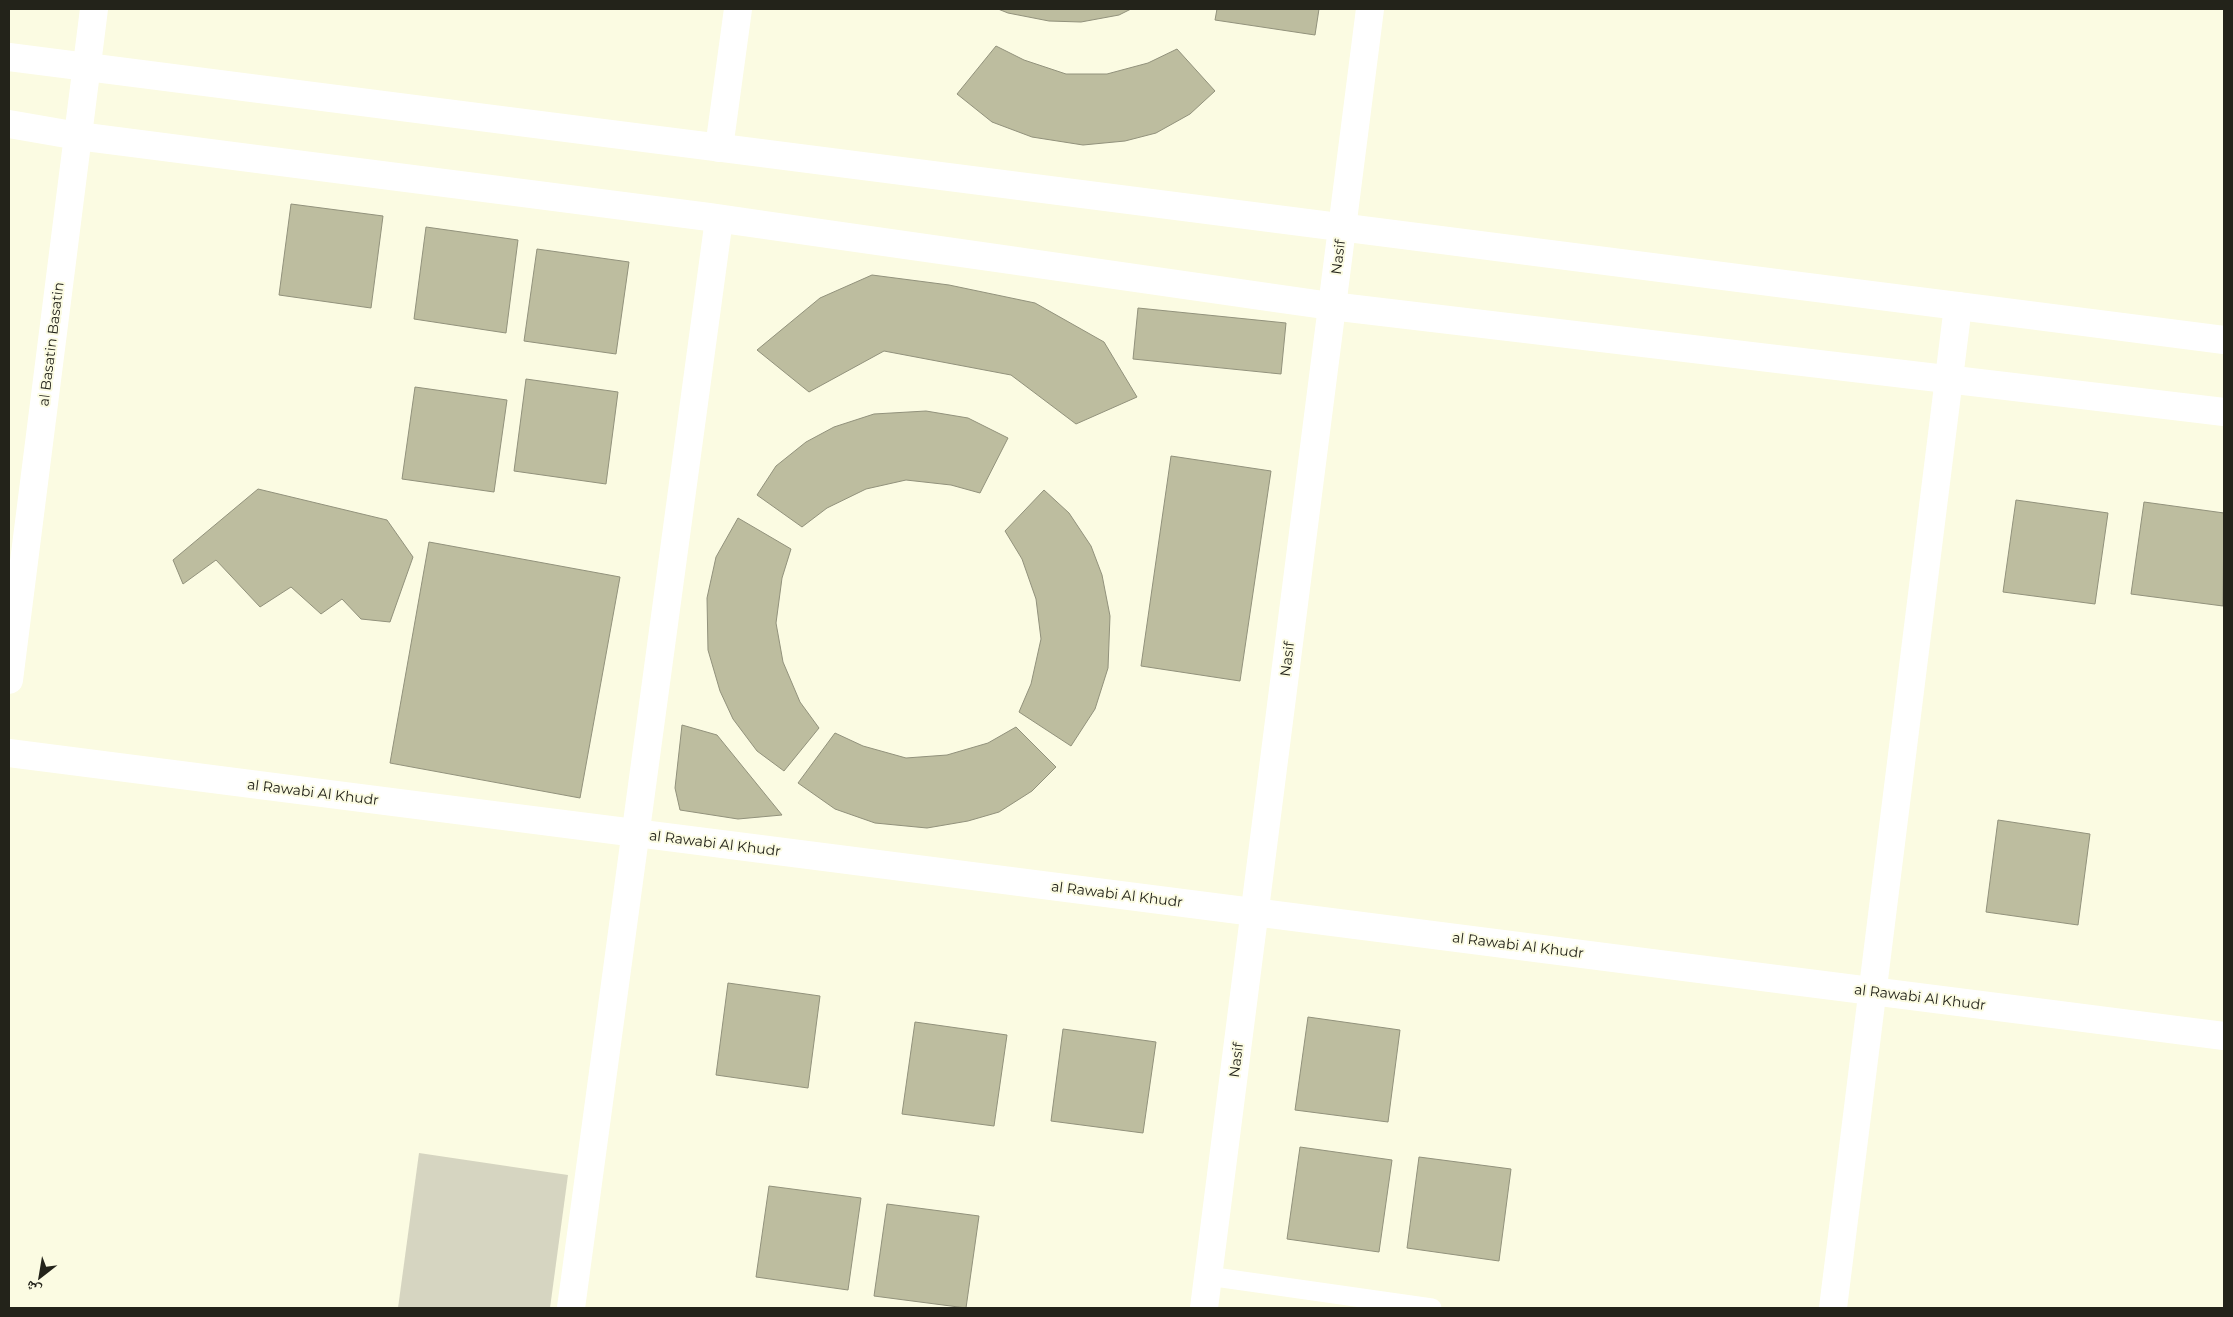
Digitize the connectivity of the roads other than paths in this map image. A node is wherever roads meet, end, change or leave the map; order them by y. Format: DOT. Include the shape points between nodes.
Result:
graph roads {
  1 [pos="94,9"];
  2 [pos="738,9"];
  3 [pos="1370,9"];
  4 [pos="9,57"];
  5 [pos="86,66"];
  6 [pos="9,124"];
  7 [pos="78,136"];
  8 [pos="719,148"];
  9 [pos="719,219"];
  10 [pos="1341,228"];
  11 [pos="1331,306"];
  12 [pos="1958,306"];
  13 [pos="2224,340"];
  14 [pos="1949,378"];
  15 [pos="2224,412"];
  16 [pos="9,680"];
  17 [pos="9,753"];
  18 [pos="636,833"];
  19 [pos="1255,911"];
  20 [pos="1872,990"];
  21 [pos="2224,1036"];
  22 [pos="1208,1276"];
  23 [pos="571,1308"];
  24 [pos="1204,1308"];
  25 [pos="1432,1308"];
  26 [pos="1832,1308"];
  1 -- 5 [label="street, al Basatin Basatin"];
  2 -- 8 [label="street"];
  3 -- 10 [label="street, Nasif"];
  4 -- 5 [label="street"];
  5 -- 7 [label="street, al Basatin Basatin"];
  5 -- 8 [label="street"];
  6 -- 7 [label="street"];
  7 -- 9 [label="street"];
  7 -- 16 [label="street, al Basatin Basatin"];
  8 -- 10 [label="street"];
  9 -- 11 [label="street"];
  9 -- 18 [label="street"];
  10 -- 11 [label="street, Nasif"];
  10 -- 12 [label="street"];
  11 -- 14 [label="street"];
  11 -- 19 [label="street, Nasif"];
  12 -- 13 [label="street"];
  12 -- 14 [label="street"];
  14 -- 15 [label="street"];
  14 -- 20 [label="street"];
  17 -- 18 [label="street, al Rawabi Al Khudr"];
  18 -- 19 [label="street, al Rawabi Al Khudr"];
  18 -- 23 [label="street"];
  19 -- 20 [label="street, al Rawabi Al Khudr"];
  19 -- 22 [label="street, Nasif"];
  20 -- 21 [label="street, al Rawabi Al Khudr"];
  20 -- 26 [label="street"];
  22 -- 24 [label="street, Nasif"];
  22 -- 25 [label="lane"];
}
